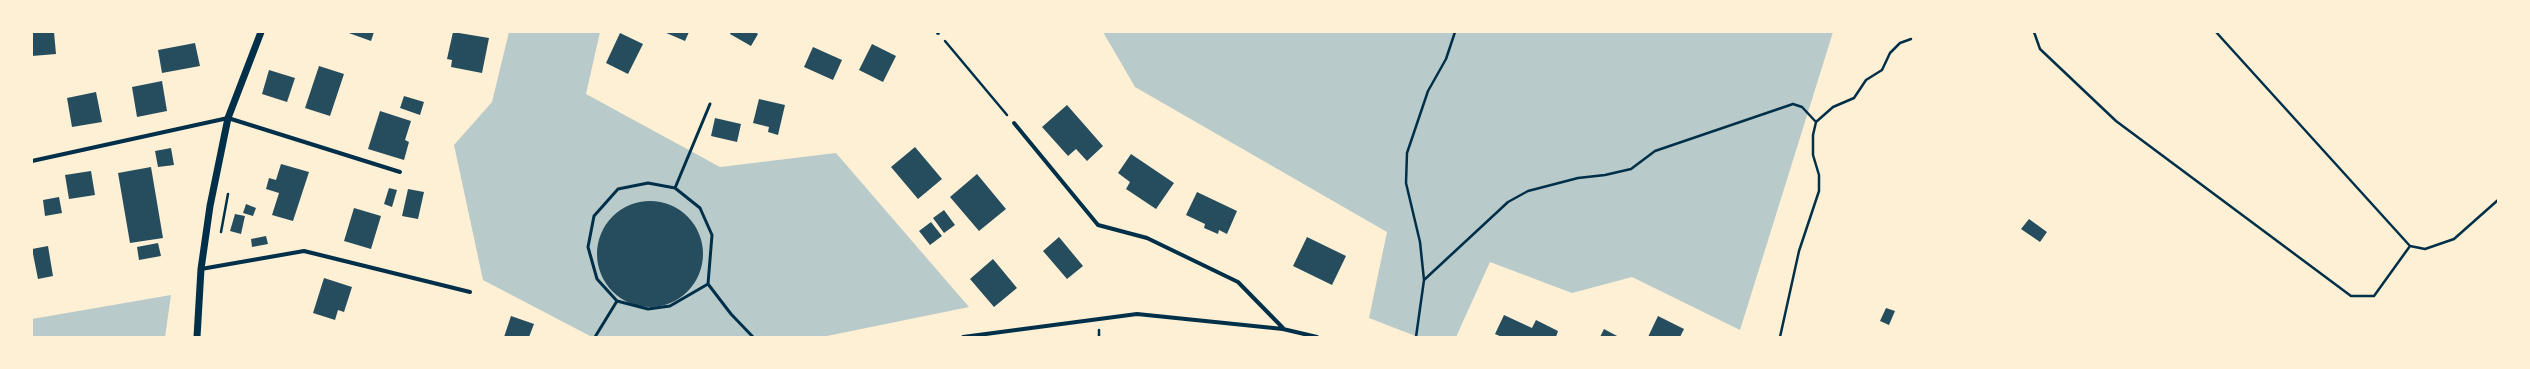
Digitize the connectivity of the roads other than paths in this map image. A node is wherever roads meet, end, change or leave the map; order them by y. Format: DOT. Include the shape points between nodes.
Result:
graph roads {
  1 [pos="261,32"];
  2 [pos="710,104"];
  3 [pos="228,118"];
  4 [pos="1014,123"];
  5 [pos="32,161"];
  6 [pos="400,172"];
  7 [pos="676,188"];
  8 [pos="201,269"];
  9 [pos="708,284"];
  10 [pos="470,292"];
  11 [pos="617,301"];
  12 [pos="1283,328"];
  13 [pos="196,337"];
  14 [pos="595,337"];
  15 [pos="753,337"];
  16 [pos="964,337"];
  17 [pos="1317,337"];
  1 -- 3 [label="street"];
  2 -- 7 [label="lane"];
  3 -- 5 [label="street"];
  3 -- 6 [label="street"];
  3 -- 8 [label="street" via="210,206"];
  4 -- 12 [label="street" via="1098,225 1147,238 1238,282"];
  7 -- 9 [label="lane" via="700,208 712,235"];
  7 -- 11 [label="lane" via="648,183 618,189 594,216 588,247 597,279"];
  8 -- 10 [label="street" via="304,251"];
  8 -- 13 [label="street"];
  9 -- 11 [label="lane" via="670,306 648,309"];
  9 -- 15 [label="lane"];
  11 -- 14 [label="lane"];
  12 -- 16 [label="street" via="1137,314"];
  12 -- 17 [label="street"];
}
